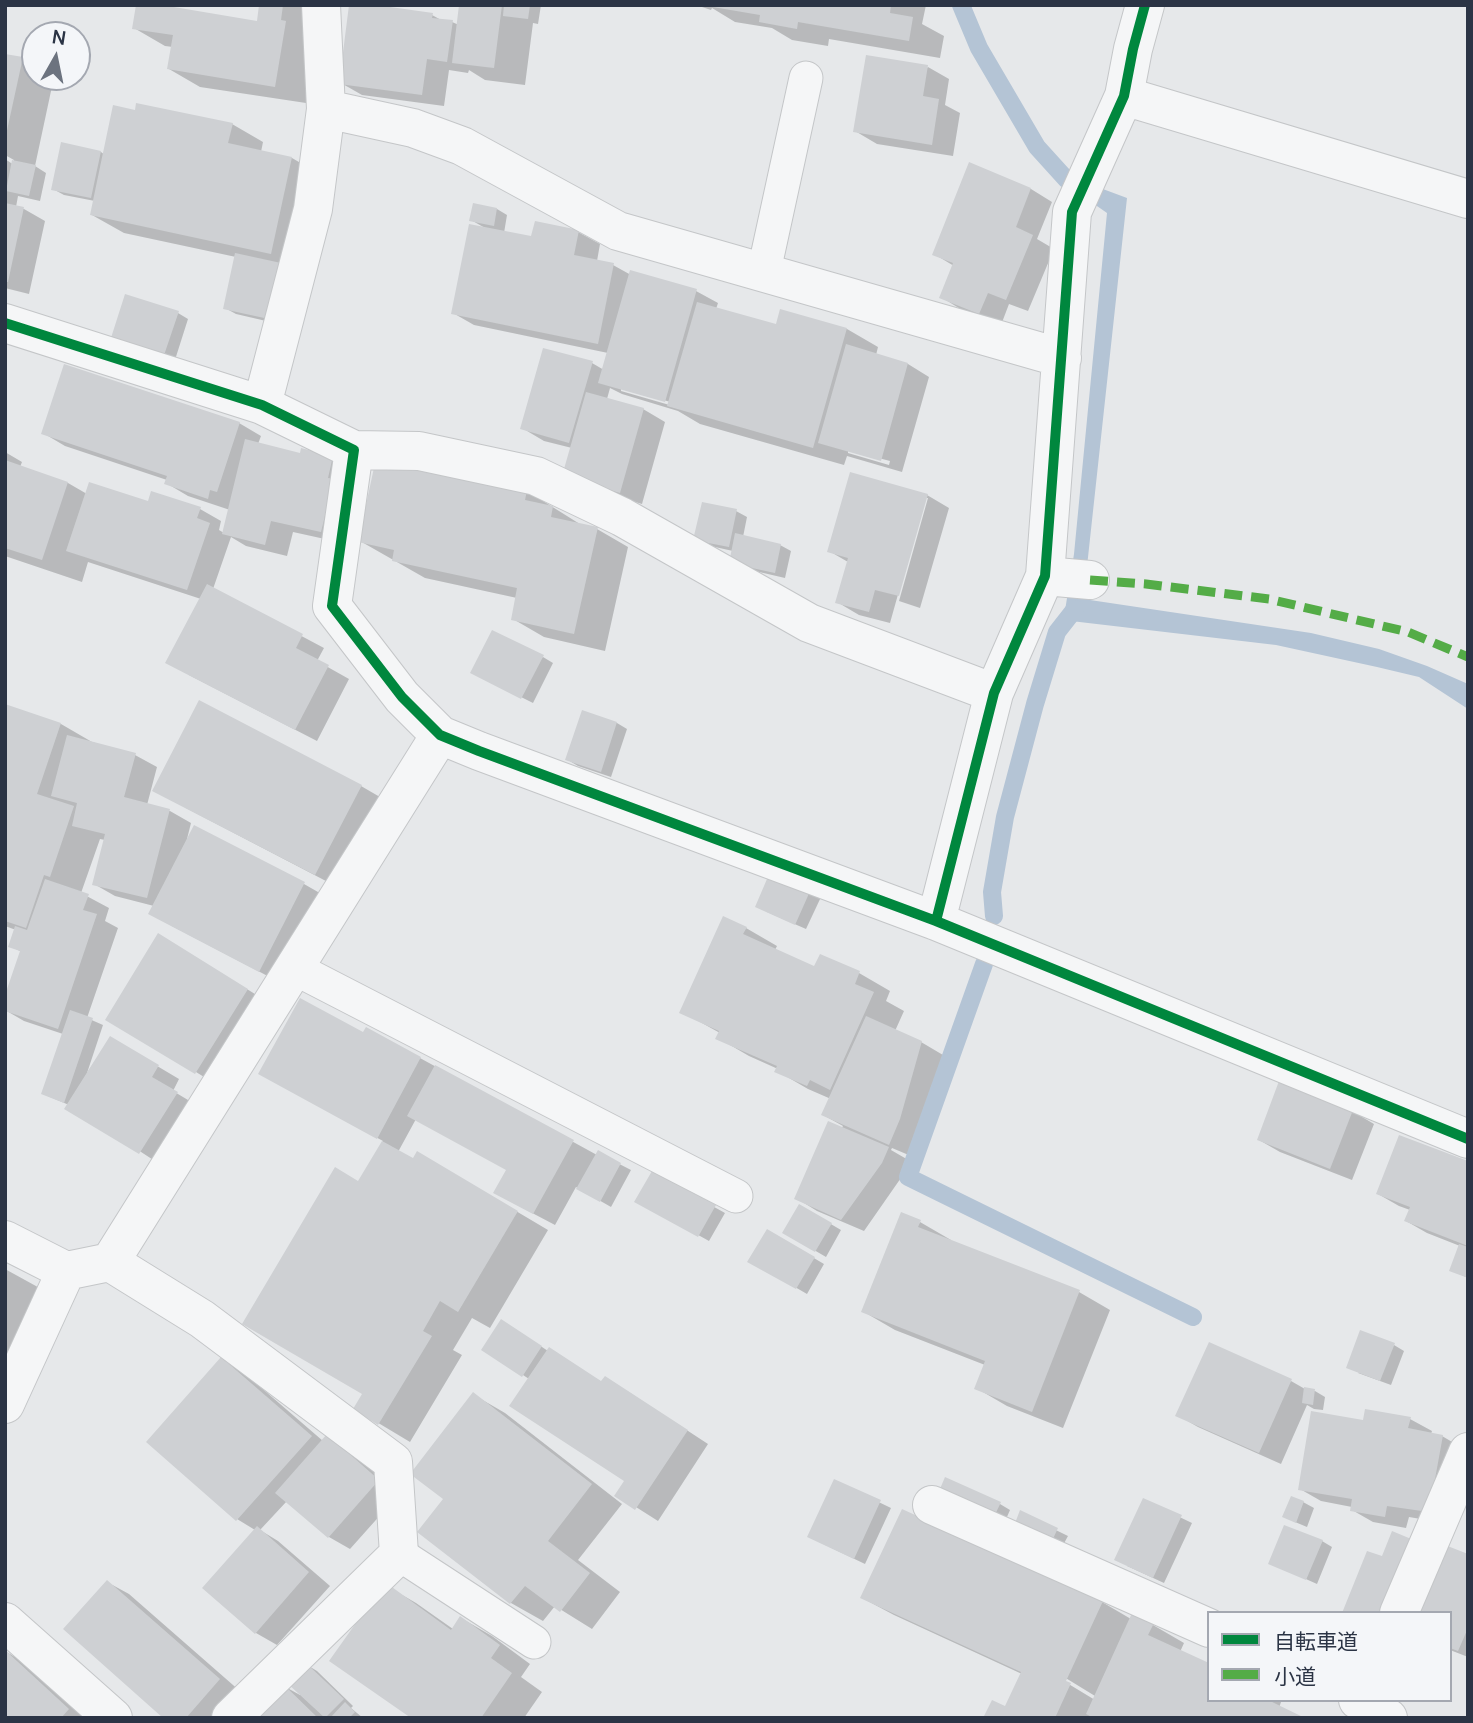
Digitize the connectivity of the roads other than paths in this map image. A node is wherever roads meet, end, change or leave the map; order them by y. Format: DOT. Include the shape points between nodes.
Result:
graph roads {
  1 [pos="321,5"];
  2 [pos="1145,5"];
  3 [pos="806,78"];
  4 [pos="1124,96"];
  5 [pos="326,109"];
  6 [pos="1468,199"];
  7 [pos="764,271"];
  8 [pos="5,323"];
  9 [pos="1062,358"];
  10 [pos="262,405"];
  11 [pos="354,450"];
  12 [pos="994,693"];
  13 [pos="440,735"];
  14 [pos="936,921"];
  15 [pos="295,968"];
  16 [pos="1468,1139"];
  17 [pos="736,1196"];
  18 [pos="5,1240"];
  19 [pos="110,1262"];
  20 [pos="66,1271"];
  21 [pos="5,1404"];
  22 [pos="1468,1452"];
  23 [pos="932,1505"];
  24 [pos="399,1555"];
  25 [pos="1400,1611"];
  26 [pos="5,1622"];
  27 [pos="1207,1627"];
  28 [pos="534,1642"];
  29 [pos="114,1718"];
  30 [pos="231,1718"];
  1 -- 5 [label="street"];
  2 -- 4 [label="street"];
  3 -- 7 [label="lane"];
  4 -- 6 [label="street"];
  4 -- 9 [label="street" via="1072,212"];
  5 -- 7 [label="street" via="413,128 462,146 618,231"];
  5 -- 10 [label="street" via="313,209"];
  7 -- 9 [label="street"];
  8 -- 10 [label="street"];
  9 -- 12 [label="street" via="1066,578"];
  10 -- 11 [label="street"];
  11 -- 12 [label="street" via="419,451 536,477 622,517 808,623"];
  11 -- 13 [label="street" via="332,606 402,696"];
  12 -- 14 [label="street"];
  13 -- 14 [label="street"];
  13 -- 15 [label="street"];
  14 -- 16 [label="street"];
  15 -- 17 [label="lane"];
  15 -- 19 [label="street"];
  18 -- 20 [label="street"];
  19 -- 20 [label="street"];
  19 -- 24 [label="street" via="202,1319 393,1462"];
  20 -- 21 [label="street"];
  22 -- 25 [label="street"];
  23 -- 27 [label="street"];
  24 -- 28 [label="lane"];
  24 -- 30 [label="street"];
  26 -- 29 [label="street"];
}
